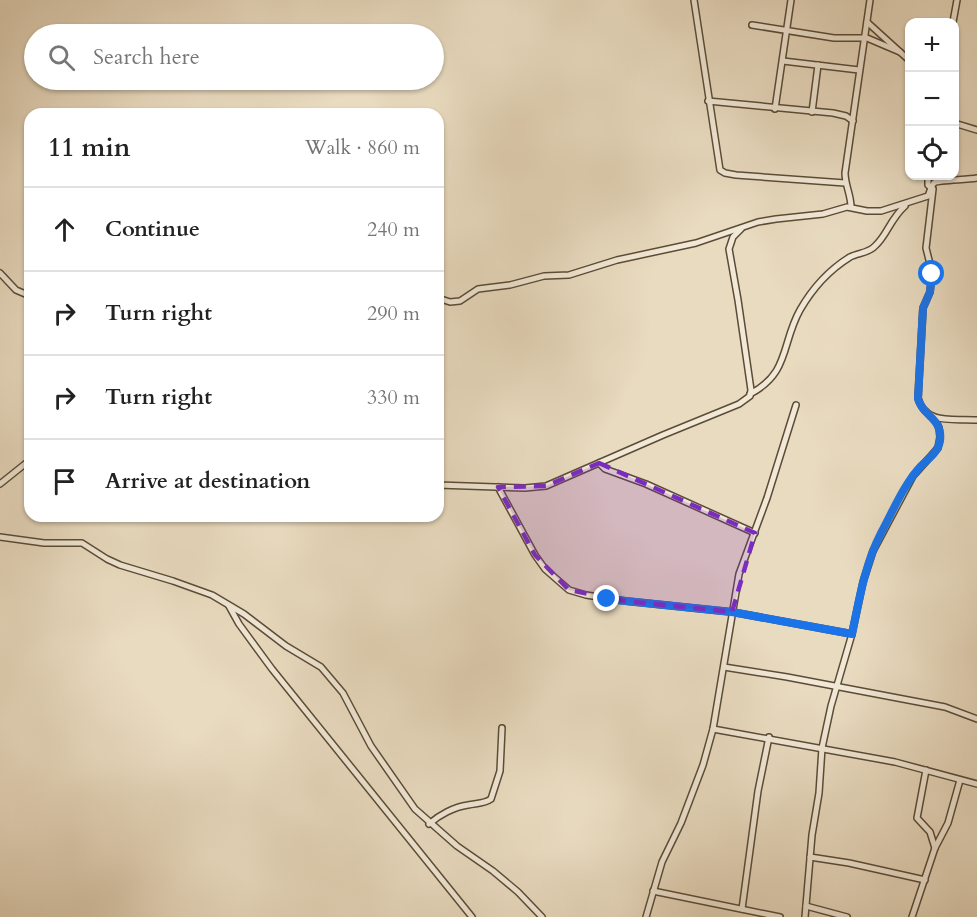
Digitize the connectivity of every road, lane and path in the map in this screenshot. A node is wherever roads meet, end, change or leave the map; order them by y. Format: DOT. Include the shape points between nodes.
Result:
graph roads {
  1 [pos="694,0"];
  2 [pos="791,0"];
  3 [pos="870,0"];
  4 [pos="957,0"];
  5 [pos="954,18"];
  6 [pos="867,22"];
  7 [pos="752,25"];
  8 [pos="787,30"];
  9 [pos="864,37"];
  10 [pos="900,52"];
  11 [pos="905,57"];
  12 [pos="783,61"];
  13 [pos="818,65"];
  14 [pos="859,70"];
  15 [pos="708,101"];
  16 [pos="775,109"];
  17 [pos="812,112"];
  18 [pos="853,122"];
  19 [pos="959,125"];
  20 [pos="977,130"];
  21 [pos="977,178"];
  22 [pos="928,180"];
  23 [pos="845,183"];
  24 [pos="932,186"];
  25 [pos="908,204"];
  26 [pos="851,207"];
  27 [pos="742,227"];
  28 [pos="0,273"];
  29 [pos="24,293"];
  30 [pos="444,300"];
  31 [pos="750,394"];
  32 [pos="796,405"];
  33 [pos="934,417"];
  34 [pos="977,420"];
  35 [pos="599,463"];
  36 [pos="24,465"];
  37 [pos="0,484"];
  38 [pos="444,485"];
  39 [pos="498,487"];
  40 [pos="755,533"];
  41 [pos="0,537"];
  42 [pos="228,604"];
  43 [pos="732,612"];
  44 [pos="852,634"];
  45 [pos="724,667"];
  46 [pos="836,688"];
  47 [pos="977,719"];
  48 [pos="502,728"];
  49 [pos="713,729"];
  50 [pos="769,737"];
  51 [pos="822,748"];
  52 [pos="926,771"];
  53 [pos="960,780"];
  54 [pos="977,784"];
  55 [pos="429,824"];
  56 [pos="934,848"];
  57 [pos="810,856"];
  58 [pos="925,880"];
  59 [pos="653,891"];
  60 [pos="806,906"];
  61 [pos="742,909"];
  62 [pos="472,917"];
  63 [pos="542,917"];
  64 [pos="646,917"];
  65 [pos="780,917"];
  66 [pos="805,917"];
  67 [pos="847,917"];
  68 [pos="912,917"];
  1 -- 15 [label="street"];
  2 -- 8 [label="street"];
  3 -- 6 [label="street"];
  4 -- 5 [label="street"];
  6 -- 9 [label="street"];
  6 -- 10 [label="street"];
  7 -- 8 [label="street"];
  8 -- 9 [label="street" via="834,38"];
  8 -- 12 [label="street"];
  9 -- 10 [label="street"];
  9 -- 14 [label="street"];
  10 -- 11 [label="street"];
  12 -- 13 [label="street"];
  12 -- 16 [label="street"];
  13 -- 14 [label="street"];
  13 -- 17 [label="street"];
  14 -- 18 [label="street"];
  15 -- 16 [label="street"];
  15 -- 23 [label="street" via="718,164 725,173"];
  16 -- 17 [label="street"];
  17 -- 18 [label="street" via="840,114"];
  18 -- 23 [label="street"];
  19 -- 20 [label="street"];
  21 -- 24 [label="street" via="939,180"];
  22 -- 24 [label="street"];
  23 -- 26 [label="street"];
  24 -- 25 [label="street" via="928,196"];
  24 -- 33 [label="street" via="926,248 931,281 923,308 918,399 925,413"];
  25 -- 26 [label="street" via="881,211"];
  25 -- 31 [label="street" via="891,221 874,248 851,257 815,288 794,323 775,374 769,383"];
  26 -- 27 [label="street"];
  27 -- 30 [label="street" via="696,243 568,274 478,289 460,301"];
  27 -- 31 [label="street" via="729,249"];
  28 -- 29 [label="street"];
  31 -- 35 [label="street" via="739,404"];
  32 -- 40 [label="street"];
  33 -- 34 [label="street"];
  33 -- 44 [label="street" via="939,428 938,448 913,476 880,534 863,582"];
  35 -- 39 [label="street" via="546,486"];
  35 -- 40 [label="street" via="605,469"];
  36 -- 37 [label="street"];
  38 -- 39 [label="street"];
  39 -- 43 [label="street" via="540,562 569,590 625,601"];
  40 -- 43 [label="street" via="739,574"];
  41 -- 42 [label="street" via="82,543 120,565 182,584"];
  42 -- 55 [label="street" via="329,676 403,794"];
  42 -- 62 [label="street" via="272,669"];
  43 -- 44 [label="street"];
  43 -- 45 [label="street"];
  44 -- 46 [label="street"];
  45 -- 46 [label="street"];
  45 -- 49 [label="street"];
  46 -- 47 [label="street" via="945,707"];
  46 -- 51 [label="street"];
  48 -- 55 [label="street" via="500,771 491,799 460,807"];
  49 -- 50 [label="street"];
  49 -- 59 [label="street" via="703,765"];
  50 -- 51 [label="street"];
  50 -- 61 [label="street"];
  51 -- 52 [label="street"];
  51 -- 57 [label="street"];
  52 -- 53 [label="street"];
  52 -- 56 [label="street" via="917,818 930,832"];
  53 -- 54 [label="street"];
  53 -- 56 [label="street" via="948,823"];
  55 -- 63 [label="street" via="512,887"];
  56 -- 58 [label="street"];
  57 -- 58 [label="street"];
  57 -- 60 [label="street"];
  58 -- 68 [label="street"];
  59 -- 61 [label="street"];
  59 -- 64 [label="street"];
  60 -- 66 [label="street"];
  60 -- 67 [label="street"];
  61 -- 65 [label="street"];
}
